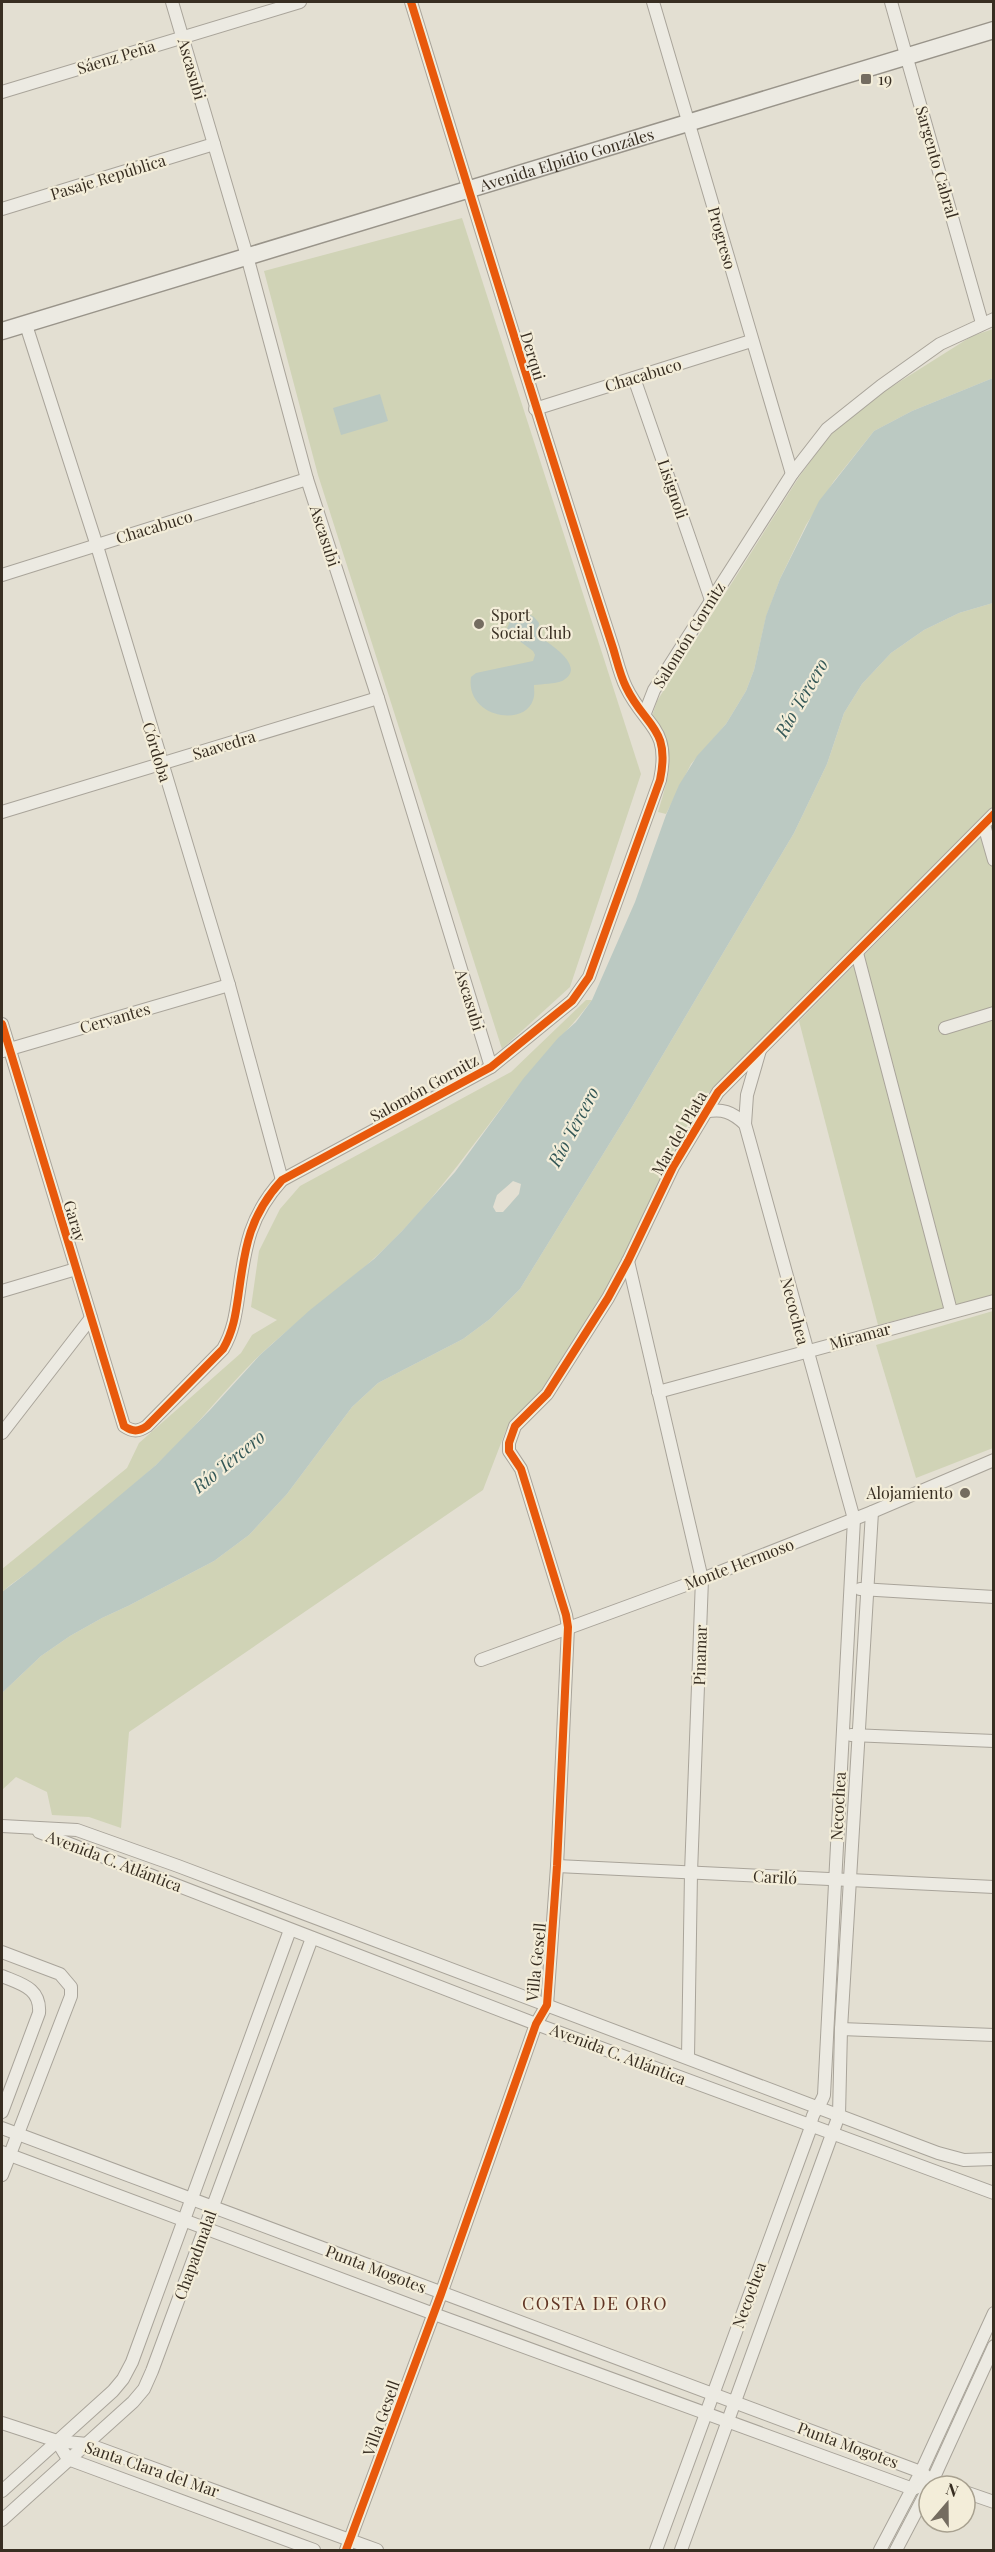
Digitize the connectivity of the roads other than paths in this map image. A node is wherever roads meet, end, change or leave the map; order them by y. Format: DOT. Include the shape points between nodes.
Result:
graph roads {
  1 [pos="172,2"];
  2 [pos="300,2"];
  3 [pos="411,2"];
  4 [pos="654,2"];
  5 [pos="891,2"];
  6 [pos="993,30"];
  7 [pos="182,36"];
  8 [pos="907,56"];
  9 [pos="2,92"];
  10 [pos="690,122"];
  11 [pos="214,144"];
  12 [pos="469,191"];
  13 [pos="2,209"];
  14 [pos="247,256"];
  15 [pos="988,321"];
  16 [pos="26,325"];
  17 [pos="2,331"];
  18 [pos="752,341"];
  19 [pos="634,378"];
  20 [pos="535,409"];
  21 [pos="792,474"];
  22 [pos="307,479"];
  23 [pos="97,546"];
  24 [pos="2,574"];
  25 [pos="711,600"];
  26 [pos="378,698"];
  27 [pos="645,713"];
  28 [pos="161,764"];
  29 [pos="2,812"];
  30 [pos="993,814"];
  31 [pos="984,825"];
  32 [pos="993,860"];
  33 [pos="857,953"];
  34 [pos="229,985"];
  35 [pos="993,1013"];
  36 [pos="2,1023"];
  37 [pos="945,1028"];
  38 [pos="760,1047"];
  39 [pos="5,1050"];
  40 [pos="491,1067"];
  41 [pos="705,1112"];
  42 [pos="745,1124"];
  43 [pos="282,1180"];
  44 [pos="628,1261"];
  45 [pos="76,1269"];
  46 [pos="2,1291"];
  47 [pos="993,1301"];
  48 [pos="951,1311"];
  49 [pos="91,1318"];
  50 [pos="806,1351"];
  51 [pos="658,1392"];
  52 [pos="124,1426"];
  53 [pos="515,1426"];
  54 [pos="2,1433"];
  55 [pos="993,1460"];
  56 [pos="872,1512"];
  57 [pos="854,1520"];
  58 [pos="702,1579"];
  59 [pos="850,1588"];
  60 [pos="867,1589"];
  61 [pos="993,1597"];
  62 [pos="568,1627"];
  63 [pos="481,1660"];
  64 [pos="842,1734"];
  65 [pos="859,1735"];
  66 [pos="993,1741"];
  67 [pos="2,1826"];
  68 [pos="26,1827"];
  69 [pos="557,1866"];
  70 [pos="691,1873"];
  71 [pos="834,1880"];
  72 [pos="850,1881"];
  73 [pos="993,1887"];
  74 [pos="290,1930"];
  75 [pos="312,1938"];
  76 [pos="2,1952"];
  77 [pos="2,1976"];
  78 [pos="547,2005"];
  79 [pos="536,2024"];
  80 [pos="841,2029"];
  81 [pos="993,2036"];
  82 [pos="688,2057"];
  83 [pos="820,2108"];
  84 [pos="2,2112"];
  85 [pos="839,2115"];
  86 [pos="811,2127"];
  87 [pos="2,2128"];
  88 [pos="17,2134"];
  89 [pos="833,2135"];
  90 [pos="5,2153"];
  91 [pos="993,2159"];
  92 [pos="2,2175"];
  93 [pos="993,2193"];
  94 [pos="191,2200"];
  95 [pos="213,2208"];
  96 [pos="184,2220"];
  97 [pos="205,2228"];
  98 [pos="441,2294"];
  99 [pos="993,2313"];
  100 [pos="434,2314"];
  101 [pos="993,2346"];
  102 [pos="974,2355"];
  103 [pos="990,2361"];
  104 [pos="712,2395"];
  105 [pos="734,2404"];
  106 [pos="706,2414"];
  107 [pos="727,2422"];
  108 [pos="2,2423"];
  109 [pos="57,2441"];
  110 [pos="87,2444"];
  111 [pos="68,2459"];
  112 [pos="921,2472"];
  113 [pos="935,2474"];
  114 [pos="917,2488"];
  115 [pos="912,2489"];
  116 [pos="2,2491"];
  117 [pos="977,2496"];
  118 [pos="993,2502"];
  119 [pos="917,2510"];
  120 [pos="2,2520"];
  121 [pos="348,2546"];
  122 [pos="314,2550"];
  123 [pos="377,2550"];
  124 [pos="656,2550"];
  125 [pos="681,2550"];
  126 [pos="880,2550"];
  127 [pos="896,2550"];
  1 -- 7 [label="street, Ascasubi"];
  2 -- 7 [label="street, Sáenz Peña"];
  3 -- 12 [label="street, Derqui"];
  4 -- 10 [label="street, Progreso"];
  5 -- 8 [label="street, Sargento Cabral"];
  6 -- 8 [label="main road, Avenida Elpidio Gonzáles"];
  7 -- 9 [label="street, Sáenz Peña"];
  7 -- 11 [label="street, Ascasubi"];
  8 -- 10 [label="main road, Avenida Elpidio Gonzáles"];
  8 -- 15 [label="street, Sargento Cabral"];
  10 -- 12 [label="main road, Avenida Elpidio Gonzáles"];
  10 -- 18 [label="street, Progreso"];
  11 -- 13 [label="street, Pasaje República"];
  11 -- 14 [label="street, Ascasubi"];
  12 -- 14 [label="main road, Avenida Elpidio Gonzáles"];
  12 -- 20 [label="street, Derqui"];
  14 -- 16 [label="main road, Avenida Elpidio Gonzáles"];
  14 -- 22 [label="street, Ascasubi"];
  15 -- 21 [label="street, Salomón Gornitz" via="940,344 848,411 827,429"];
  16 -- 17 [label="main road, Avenida Elpidio Gonzáles"];
  16 -- 23 [label="street, Córdoba"];
  18 -- 19 [label="street, Chacabuco"];
  18 -- 21 [label="street, Progreso"];
  19 -- 20 [label="street, Chacabuco"];
  19 -- 25 [label="street, Lisignoli"];
  20 -- 27 [label="street, Derqui" via="625,686"];
  21 -- 25 [label="street, Salomón Gornitz"];
  22 -- 23 [label="street, Chacabuco"];
  22 -- 26 [label="street, Ascasubi"];
  23 -- 24 [label="street, Chacabuco"];
  23 -- 28 [label="street, Córdoba"];
  25 -- 27 [label="street, Salomón Gornitz" via="654,690"];
  26 -- 28 [label="street, Saavedra"];
  26 -- 40 [label="street, Ascasubi"];
  27 -- 40 [label="street, Salomón Gornitz" via="663,745 660,780 589,977 572,1001"];
  28 -- 29 [label="street, Saavedra"];
  28 -- 34 [label="street, Córdoba"];
  30 -- 31 [label="street, Mar del Plata"];
  31 -- 32 [label="street"];
  31 -- 33 [label="street, Mar del Plata"];
  33 -- 38 [label="street, Mar del Plata"];
  33 -- 48 [label="street"];
  34 -- 39 [label="street, Cervantes"];
  34 -- 43 [label="street, Córdoba"];
  35 -- 37 [label="street"];
  36 -- 39 [label="street, Garay"];
  38 -- 41 [label="street, Mar del Plata" via="717,1092"];
  38 -- 42 [label="street, Necochea" via="747,1095"];
  39 -- 45 [label="street, Garay"];
  40 -- 43 [label="street, Salomón Gornitz"];
  41 -- 42 [label="street" via="723,1110"];
  41 -- 44 [label="street, Mar del Plata" via="673,1167"];
  42 -- 50 [label="street, Necochea"];
  43 -- 52 [label="street, Salomón Gornitz" via="265,1199 252,1224 234,1327 223,1349 147,1426 139,1431"];
  44 -- 51 [label="street, Pinamar"];
  44 -- 53 [label="street, Mar del Plata" via="553,1384"];
  45 -- 46 [label="street"];
  45 -- 49 [label="street, Garay"];
  47 -- 48 [label="street, Miramar"];
  48 -- 50 [label="street, Miramar"];
  49 -- 52 [label="street, Garay"];
  49 -- 54 [label="street"];
  50 -- 51 [label="street, Miramar"];
  50 -- 57 [label="street, Necochea"];
  51 -- 58 [label="street, Pinamar"];
  53 -- 62 [label="street, Villa Gesell" via="509,1452 521,1469"];
  55 -- 56 [label="street, Monte Hermoso"];
  56 -- 57 [label="street, Monte Hermoso"];
  56 -- 60 [label="street, Necochea"];
  57 -- 58 [label="street, Monte Hermoso"];
  57 -- 59 [label="street, Necochea"];
  58 -- 62 [label="street, Monte Hermoso"];
  58 -- 70 [label="street, Pinamar"];
  59 -- 60 [label="street"];
  59 -- 64 [label="street, Necochea"];
  60 -- 61 [label="street"];
  60 -- 65 [label="street, Necochea"];
  62 -- 63 [label="street, Monte Hermoso"];
  62 -- 69 [label="street, Villa Gesell"];
  64 -- 65 [label="street"];
  64 -- 71 [label="street, Necochea"];
  65 -- 66 [label="street"];
  65 -- 72 [label="street, Necochea"];
  67 -- 68 [label="street"];
  68 -- 74 [label="street, Avenida C. Atlántica"];
  68 -- 78 [label="street, Avenida C. Atlántica" via="77,1830"];
  69 -- 70 [label="street, Cariló"];
  69 -- 78 [label="street, Villa Gesell"];
  70 -- 71 [label="street, Cariló"];
  70 -- 82 [label="street, Pinamar"];
  71 -- 72 [label="street, Cariló"];
  71 -- 83 [label="street, Necochea" via="824,2095"];
  72 -- 73 [label="street, Cariló"];
  72 -- 80 [label="street, Necochea"];
  74 -- 75 [label="street, Avenida C. Atlántica"];
  74 -- 94 [label="street, Chapadmalal"];
  75 -- 79 [label="street, Avenida C. Atlántica"];
  75 -- 95 [label="street, Chapadmalal"];
  76 -- 88 [label="street" via="60,1974 71,1987 71,1996"];
  77 -- 84 [label="street" via="28,1986 38,1998 39,2013"];
  78 -- 79 [label="street, Villa Gesell"];
  78 -- 82 [label="street, Avenida C. Atlántica"];
  79 -- 86 [label="street, Avenida C. Atlántica"];
  79 -- 98 [label="street, Villa Gesell"];
  80 -- 81 [label="street"];
  80 -- 85 [label="street, Necochea"];
  82 -- 83 [label="street, Avenida C. Atlántica"];
  83 -- 85 [label="street, Avenida C. Atlántica"];
  83 -- 86 [label="street, Necochea" via="814,2112"];
  85 -- 89 [label="street, Necochea"];
  85 -- 91 [label="street, Avenida C. Atlántica" via="952,2157"];
  86 -- 89 [label="street, Avenida C. Atlántica"];
  86 -- 104 [label="street, Necochea"];
  87 -- 88 [label="street, Punta Mogotes"];
  88 -- 90 [label="street"];
  88 -- 94 [label="street, Punta Mogotes"];
  89 -- 93 [label="street, Avenida C. Atlántica"];
  89 -- 105 [label="street, Necochea"];
  90 -- 92 [label="street"];
  90 -- 96 [label="street, Punta Mogotes"];
  94 -- 95 [label="street, Punta Mogotes"];
  94 -- 96 [label="street, Chapadmalal"];
  95 -- 97 [label="street, Chapadmalal"];
  95 -- 98 [label="street, Punta Mogotes"];
  96 -- 97 [label="street, Punta Mogotes"];
  96 -- 109 [label="street, Chapadmalal" via="123,2379"];
  97 -- 100 [label="street, Punta Mogotes"];
  97 -- 110 [label="street, Chapadmalal" via="144,2389"];
  98 -- 100 [label="street, Villa Gesell"];
  98 -- 104 [label="street, Punta Mogotes"];
  99 -- 102 [label="street"];
  100 -- 106 [label="street, Punta Mogotes"];
  100 -- 121 [label="street, Villa Gesell"];
  101 -- 103 [label="street"];
  102 -- 103 [label="street"];
  102 -- 112 [label="street"];
  103 -- 113 [label="street"];
  104 -- 105 [label="street, Punta Mogotes"];
  104 -- 106 [label="street, Necochea"];
  105 -- 107 [label="street, Necochea"];
  105 -- 112 [label="street, Punta Mogotes"];
  106 -- 107 [label="street, Punta Mogotes"];
  106 -- 124 [label="street, Necochea"];
  107 -- 115 [label="street, Punta Mogotes"];
  107 -- 125 [label="street, Necochea"];
  108 -- 109 [label="street"];
  109 -- 110 [label="street, Santa Clara del Mar"];
  109 -- 111 [label="street, Santa Clara del Mar"];
  109 -- 116 [label="street, Chapadmalal"];
  110 -- 111 [label="street, Chapadmalal"];
  110 -- 121 [label="street, Santa Clara del Mar"];
  111 -- 120 [label="street, Chapadmalal"];
  111 -- 122 [label="street, Santa Clara del Mar"];
  112 -- 115 [label="street"];
  114 -- 115 [label="street, Punta Mogotes"];
  115 -- 126 [label="street"];
  117 -- 118 [label="street"];
  119 -- 127 [label="street"];
  121 -- 123 [label="street, Santa Clara del Mar"];
}
